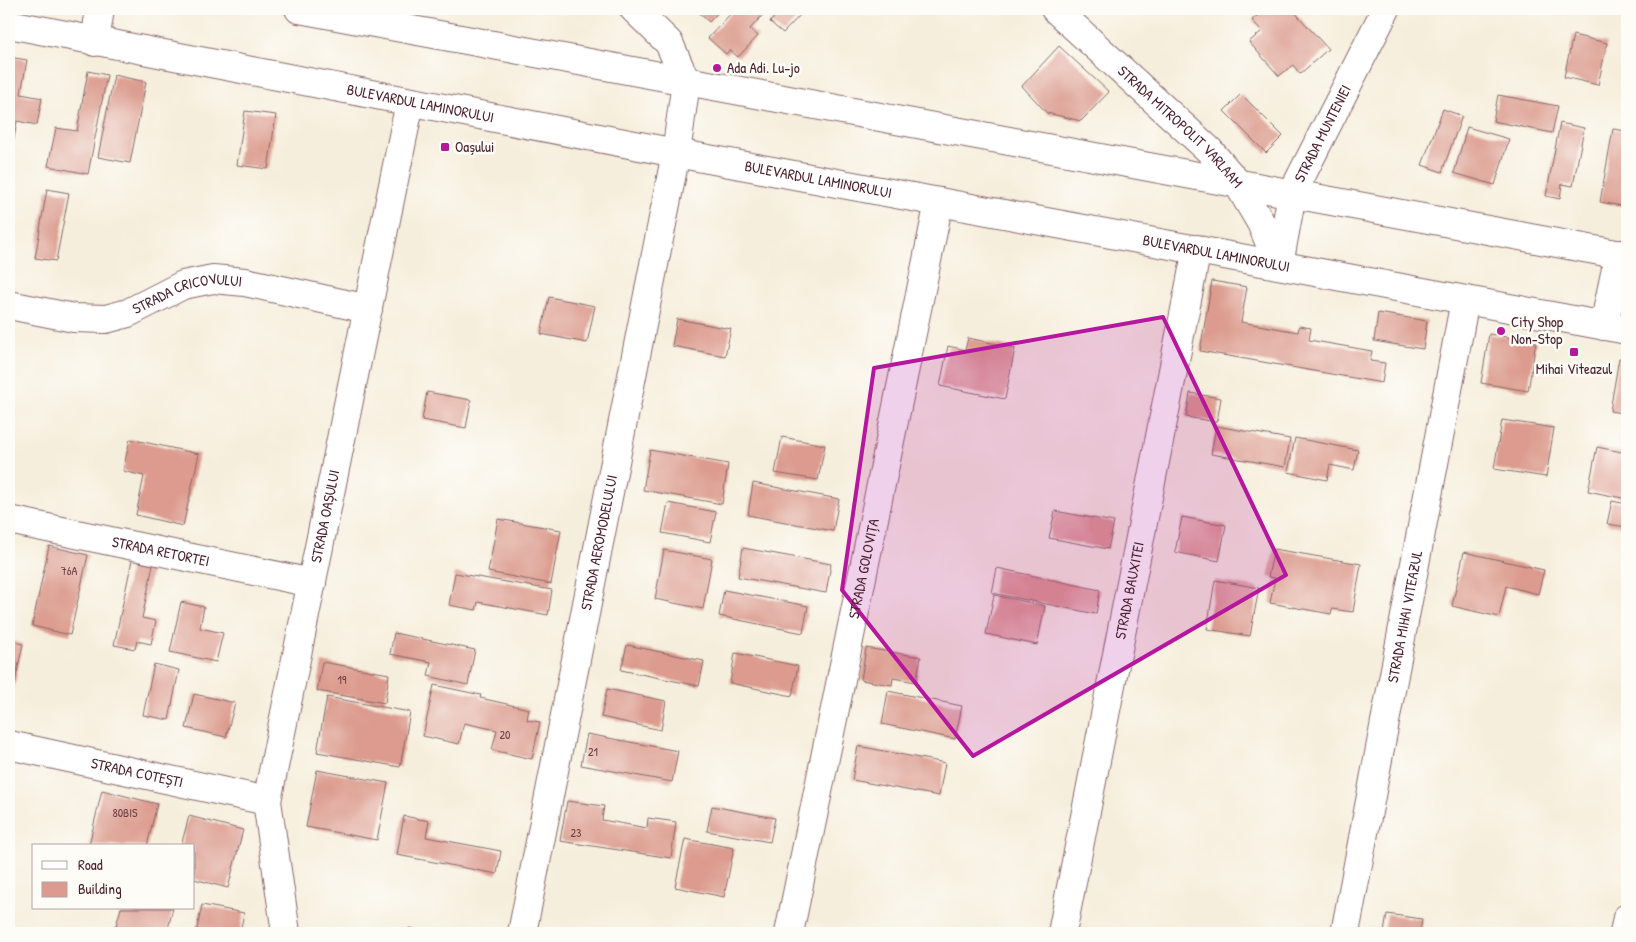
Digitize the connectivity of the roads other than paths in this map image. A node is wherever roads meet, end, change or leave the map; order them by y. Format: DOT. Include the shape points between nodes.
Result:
graph roads {
  1 [pos="100,9"];
  2 [pos="299,9"];
  3 [pos="634,9"];
  4 [pos="1055,9"];
  5 [pos="1386,9"];
  6 [pos="9,24"];
  7 [pos="95,42"];
  8 [pos="686,82"];
  9 [pos="410,102"];
  10 [pos="676,153"];
  11 [pos="1238,184"];
  12 [pos="1292,194"];
  13 [pos="939,202"];
  14 [pos="1197,249"];
  15 [pos="1623,255"];
  16 [pos="1280,264"];
  17 [pos="1465,300"];
  18 [pos="9,305"];
  19 [pos="368,310"];
  20 [pos="1616,328"];
  21 [pos="9,520"];
  22 [pos="312,584"];
  23 [pos="9,745"];
  24 [pos="267,801"];
  25 [pos="1627,918"];
  26 [pos="286,933"];
  27 [pos="522,933"];
  28 [pos="790,933"];
  29 [pos="1062,933"];
  30 [pos="1346,933"];
  31 [pos="1624,933"];
  1 -- 7 [label="street"];
  2 -- 8 [label="street"];
  3 -- 8 [label="street" via="669,44"];
  4 -- 11 [label="street, STRADA MITROPOLIT VARLAAM" via="1209,150"];
  5 -- 12 [label="street, STRADA MUNTENIEI"];
  6 -- 7 [label="street, BULEVARDUL LAMINORULUI"];
  7 -- 9 [label="street, BULEVARDUL LAMINORULUI"];
  8 -- 10 [label="street, STRADA AEROMODELULUI"];
  8 -- 11 [label="street"];
  9 -- 10 [label="street, BULEVARDUL LAMINORULUI"];
  9 -- 19 [label="street, STRADA OAȘULUI"];
  10 -- 13 [label="street, BULEVARDUL LAMINORULUI"];
  10 -- 27 [label="street, STRADA AEROMODELULUI"];
  11 -- 12 [label="street"];
  11 -- 16 [label="street, STRADA MITROPOLIT VARLAAM"];
  12 -- 15 [label="street"];
  12 -- 16 [label="street, STRADA MUNTENIEI"];
  13 -- 14 [label="street, BULEVARDUL LAMINORULUI"];
  13 -- 28 [label="street, STRADA GOLOVIȚA"];
  14 -- 16 [label="street, BULEVARDUL LAMINORULUI"];
  14 -- 29 [label="street, STRADA BAUXITEI"];
  15 -- 20 [label="street"];
  16 -- 17 [label="street, BULEVARDUL LAMINORULUI"];
  17 -- 20 [label="street, BULEVARDUL LAMINORULUI"];
  17 -- 30 [label="street, STRADA MIHAI VITEAZUL"];
  18 -- 19 [label="street, STRADA CRICOVULUI" via="74,318 106,320 183,285 213,279 245,282"];
  19 -- 22 [label="street, STRADA OAȘULUI"];
  21 -- 22 [label="street, STRADA RETORTEI"];
  22 -- 24 [label="street, STRADA OAȘULUI"];
  23 -- 24 [label="street, STRADA COTEȘTI"];
  24 -- 26 [label="street, STRADA OAȘULUI"];
  25 -- 31 [label="street"];
}
